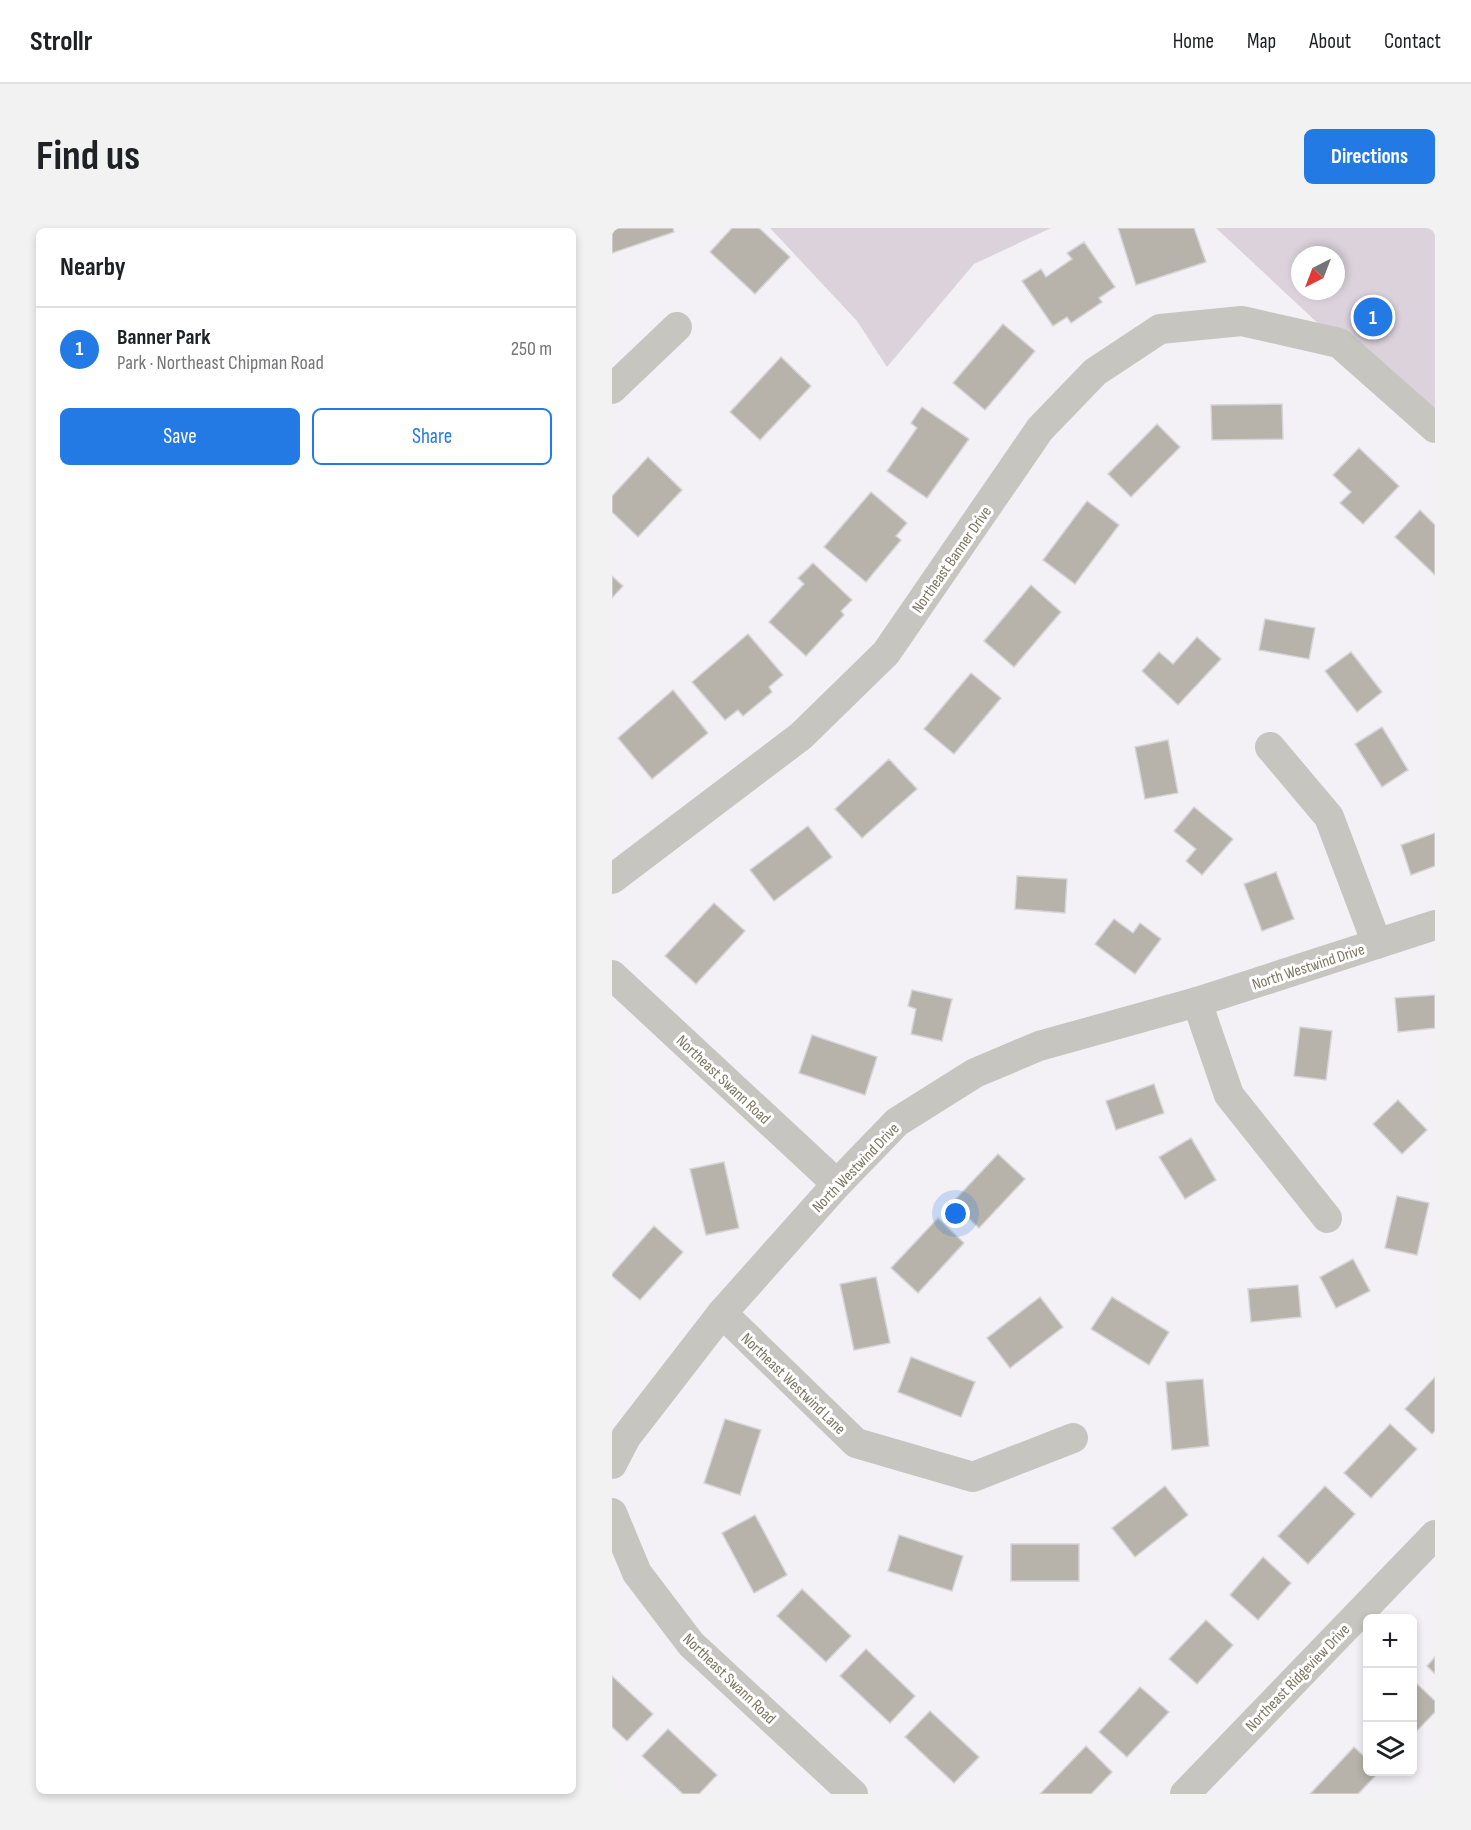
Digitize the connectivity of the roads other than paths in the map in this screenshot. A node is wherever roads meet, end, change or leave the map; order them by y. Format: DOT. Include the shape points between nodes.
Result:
graph roads {
  1 [pos="677,327"];
  2 [pos="612,389"];
  3 [pos="1435,428"];
  4 [pos="1270,747"];
  5 [pos="612,879"];
  6 [pos="1435,925"];
  7 [pos="1377,944"];
  8 [pos="612,975"];
  9 [pos="1197,1002"];
  10 [pos="837,1184"];
  11 [pos="1326,1218"];
  12 [pos="722,1313"];
  13 [pos="1073,1438"];
  14 [pos="612,1464"];
  15 [pos="612,1513"];
  16 [pos="1435,1535"];
  17 [pos="853,1794"];
  18 [pos="1185,1794"];
  1 -- 2 [label="street"];
  3 -- 5 [label="street, Northeast Banner Drive" via="1339,343 1242,321 1160,329 1095,372 1041,429 886,653 801,736"];
  4 -- 7 [label="street" via="1329,817"];
  6 -- 7 [label="street, North Westwind Drive"];
  7 -- 9 [label="street, North Westwind Drive"];
  8 -- 10 [label="street, Northeast Swann Road"];
  9 -- 10 [label="street, North Westwind Drive" via="1039,1046 975,1073 897,1122"];
  9 -- 11 [label="street" via="1229,1095"];
  10 -- 12 [label="street, North Westwind Drive"];
  12 -- 13 [label="street, Northeast Westwind Lane" via="856,1443 973,1478"];
  12 -- 14 [label="street, North Westwind Drive" via="647,1407"];
  15 -- 17 [label="street, Northeast Swann Road" via="637,1573 692,1644"];
  16 -- 18 [label="street, Northeast Ridgeview Drive"];
}
